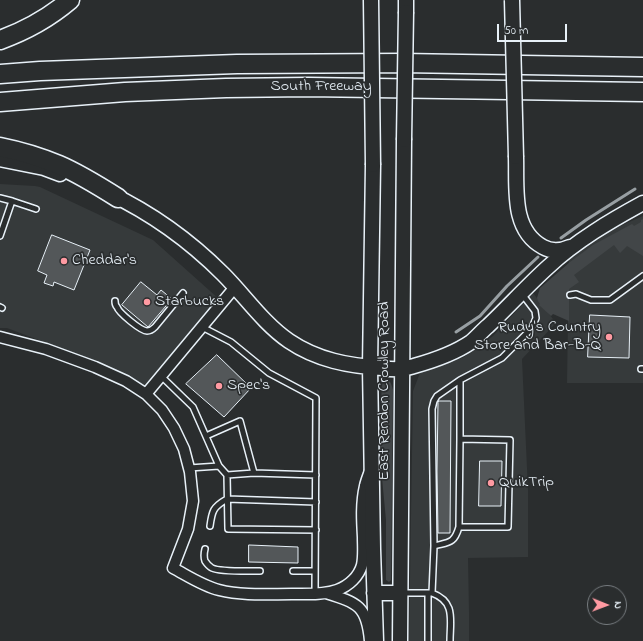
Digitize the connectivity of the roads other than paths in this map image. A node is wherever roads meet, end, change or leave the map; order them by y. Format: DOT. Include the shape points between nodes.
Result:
graph roads {
  1 [pos="70,0"];
  2 [pos="371,0"];
  3 [pos="512,0"];
  4 [pos="406,6"];
  5 [pos="0,40"];
  6 [pos="643,67"];
  7 [pos="0,74"];
  8 [pos="643,92"];
  9 [pos="0,102"];
  10 [pos="0,148"];
  11 [pos="0,159"];
  12 [pos="0,198"];
  13 [pos="118,198"];
  14 [pos="12,202"];
  15 [pos="643,204"];
  16 [pos="36,209"];
  17 [pos="0,236"];
  18 [pos="576,244"];
  19 [pos="643,276"];
  20 [pos="235,287"];
  21 [pos="183,293"];
  22 [pos="521,294"];
  23 [pos="570,295"];
  24 [pos="115,301"];
  25 [pos="202,327"];
  26 [pos="0,338"];
  27 [pos="370,367"];
  28 [pos="402,370"];
  29 [pos="161,376"];
  30 [pos="460,380"];
  31 [pos="146,394"];
  32 [pos="206,436"];
  33 [pos="460,439"];
  34 [pos="219,466"];
  35 [pos="372,467"];
  36 [pos="189,468"];
  37 [pos="254,474"];
  38 [pos="227,475"];
  39 [pos="316,475"];
  40 [pos="227,499"];
  41 [pos="316,502"];
  42 [pos="210,526"];
  43 [pos="459,527"];
  44 [pos="316,530"];
  45 [pos="434,546"];
  46 [pos="205,549"];
  47 [pos="260,571"];
  48 [pos="293,571"];
  49 [pos="315,571"];
  50 [pos="316,593"];
  51 [pos="326,593"];
  52 [pos="374,593"];
  53 [pos="400,593"];
  54 [pos="430,594"];
  55 [pos="370,641"];
  56 [pos="376,641"];
  57 [pos="400,641"];
  58 [pos="428,641"];
  59 [pos="450,641"];
  1 -- 5 [label="highway" via="42,20"];
  2 -- 27 [label="main road, East Rendon Crowley Road, bridge" via="373,165"];
  3 -- 18 [label="main road, bridge" via="517,209 529,236 539,245 554,251"];
  4 -- 28 [label="main road, East Rendon Crowley Road, bridge"];
  6 -- 7 [label="highway, South Freeway" via="402,62 253,64"];
  8 -- 9 [label="highway, South Freeway" via="226,88 125,92"];
  10 -- 13 [label="highway" via="33,155 58,164"];
  11 -- 13 [label="main road" via="49,170 94,186"];
  12 -- 14 [label="lane"];
  13 -- 20 [label="main road" via="181,238"];
  14 -- 16 [label="lane"];
  14 -- 17 [label="lane"];
  15 -- 18 [label="main road"];
  18 -- 22 [label="main road"];
  19 -- 23 [label="lane" via="610,300 591,300 576,294"];
  20 -- 25 [label="street"];
  20 -- 27 [label="main road" via="274,329 305,350 341,363"];
  21 -- 24 [label="lane" via="155,327 148,331 140,328 119,311"];
  22 -- 28 [label="main road" via="471,342 425,363"];
  22 -- 30 [label="lane" via="536,315 532,328 502,358"];
  25 -- 29 [label="street"];
  25 -- 39 [label="lane" via="231,342 269,373 316,398"];
  26 -- 31 [label="street" via="78,360 126,381"];
  27 -- 28 [label="main road"];
  27 -- 35 [label="main road, East Rendon Crowley Road"];
  28 -- 53 [label="main road, East Rendon Crowley Road"];
  29 -- 31 [label="street"];
  29 -- 32 [label="lane" via="193,407"];
  30 -- 33 [label="lane"];
  30 -- 45 [label="lane" via="437,396 432,409"];
  31 -- 36 [label="street" via="162,410 174,428"];
  32 -- 34 [label="lane"];
  32 -- 37 [label="lane" via="240,421"];
  33 -- 43 [label="lane"];
  33 -- 43 [label="lane" via="510,440 508,528"];
  34 -- 36 [label="lane"];
  34 -- 38 [label="lane"];
  35 -- 51 [label="street" via="363,496 363,553 359,573 351,582"];
  35 -- 52 [label="main road, East Rendon Crowley Road"];
  36 -- 50 [label="street" via="192,501 188,529 173,568 207,586 221,590 270,594"];
  37 -- 38 [label="lane"];
  37 -- 39 [label="lane"];
  38 -- 40 [label="lane"];
  39 -- 41 [label="lane"];
  40 -- 41 [label="lane"];
  40 -- 42 [label="lane" via="214,508"];
  40 -- 44 [label="lane" via="228,529"];
  41 -- 44 [label="lane"];
  43 -- 45 [label="lane" via="454,539"];
  44 -- 49 [label="lane"];
  45 -- 54 [label="lane"];
  46 -- 47 [label="lane" via="204,558 211,568"];
  48 -- 49 [label="lane"];
  49 -- 50 [label="lane"];
  50 -- 51 [label="street"];
  51 -- 55 [label="street" via="345,599 360,608 366,617"];
  52 -- 53 [label="main road"];
  52 -- 56 [label="main road, East Rendon Crowley Road"];
  53 -- 54 [label="lane"];
  53 -- 57 [label="main road, East Rendon Crowley Road"];
  54 -- 58 [label="lane"];
  54 -- 59 [label="lane" via="440,596 450,609"];
}
